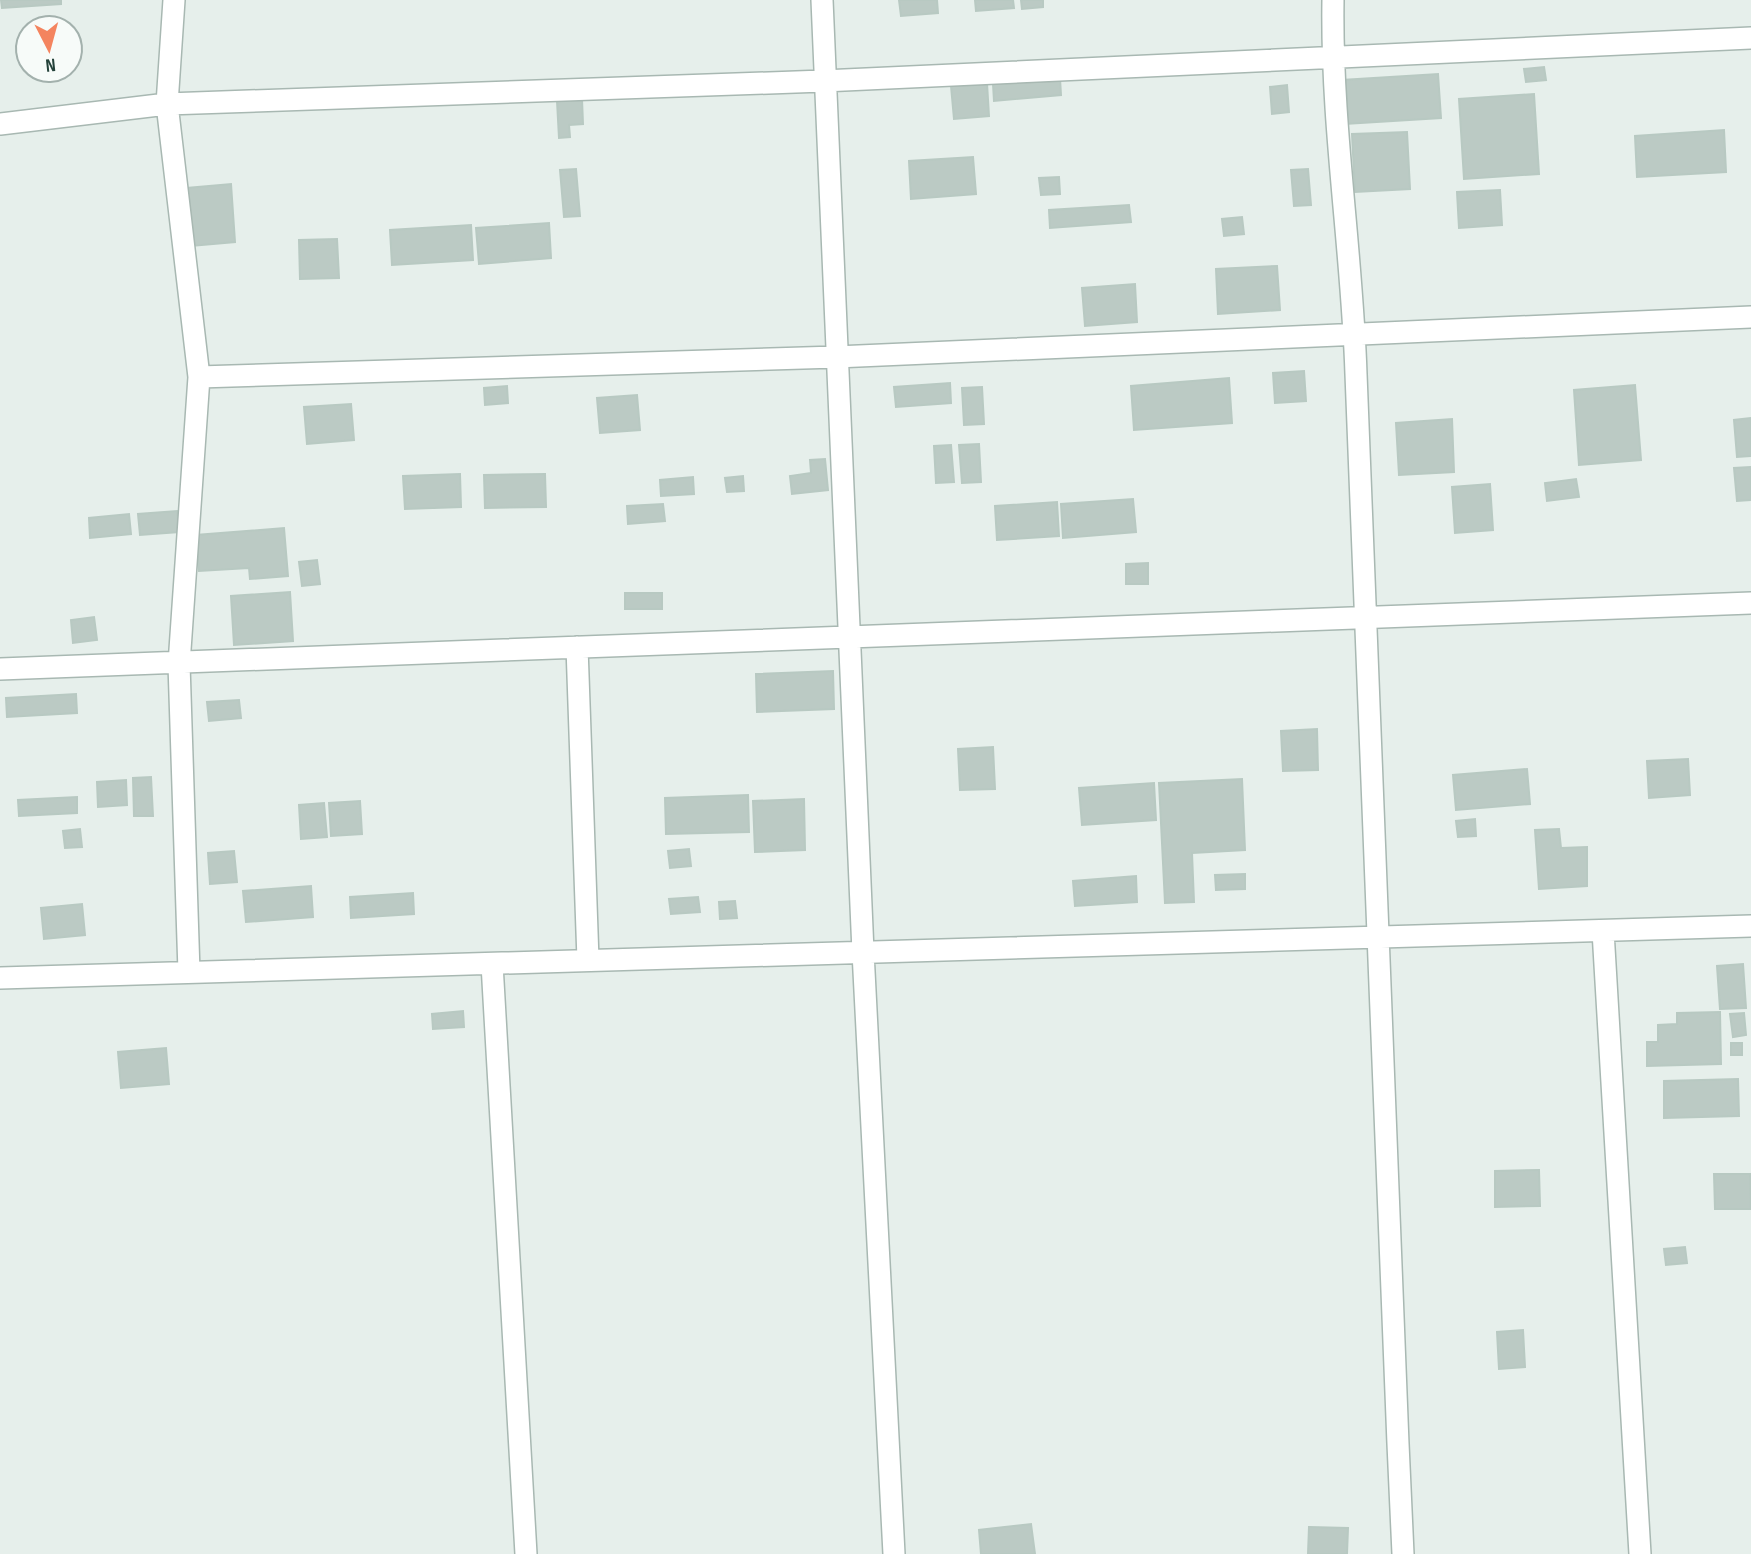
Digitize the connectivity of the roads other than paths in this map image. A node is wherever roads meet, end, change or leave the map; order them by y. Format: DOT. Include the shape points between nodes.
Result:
graph roads {
  1 [pos="174,0"];
  2 [pos="822,0"];
  3 [pos="1333,0"];
  4 [pos="1751,38"];
  5 [pos="1332,55"];
  6 [pos="823,81"];
  7 [pos="167,104"];
  8 [pos="0,124"];
  9 [pos="1751,317"];
  10 [pos="1355,334"];
  11 [pos="836,357"];
  12 [pos="199,377"];
  13 [pos="1751,603"];
  14 [pos="1364,617"];
  15 [pos="848,636"];
  16 [pos="577,647"];
  17 [pos="179,664"];
  18 [pos="0,669"];
  19 [pos="1751,926"];
  20 [pos="1603,931"];
  21 [pos="1375,937"];
  22 [pos="863,952"];
  23 [pos="588,960"];
  24 [pos="492,964"];
  25 [pos="189,972"];
  26 [pos="0,978"];
  27 [pos="526,1554"];
  28 [pos="894,1554"];
  29 [pos="1403,1554"];
  30 [pos="1640,1554"];
  1 -- 7 [label="street"];
  2 -- 6 [label="street"];
  3 -- 5 [label="street"];
  4 -- 5 [label="street"];
  5 -- 6 [label="street"];
  5 -- 10 [label="street"];
  6 -- 7 [label="street"];
  6 -- 11 [label="street"];
  7 -- 8 [label="street"];
  7 -- 12 [label="street"];
  9 -- 10 [label="street"];
  10 -- 11 [label="street"];
  10 -- 14 [label="street"];
  11 -- 12 [label="street"];
  11 -- 15 [label="street"];
  12 -- 17 [label="street"];
  13 -- 14 [label="street"];
  14 -- 15 [label="street"];
  14 -- 21 [label="street"];
  15 -- 16 [label="street"];
  15 -- 22 [label="street"];
  16 -- 17 [label="street"];
  16 -- 23 [label="street"];
  17 -- 18 [label="street"];
  17 -- 25 [label="street"];
  19 -- 20 [label="street"];
  20 -- 21 [label="street"];
  20 -- 30 [label="street"];
  21 -- 22 [label="street"];
  21 -- 29 [label="street"];
  22 -- 23 [label="street"];
  22 -- 28 [label="street"];
  23 -- 24 [label="street"];
  24 -- 25 [label="street"];
  24 -- 27 [label="street"];
  25 -- 26 [label="street"];
}
